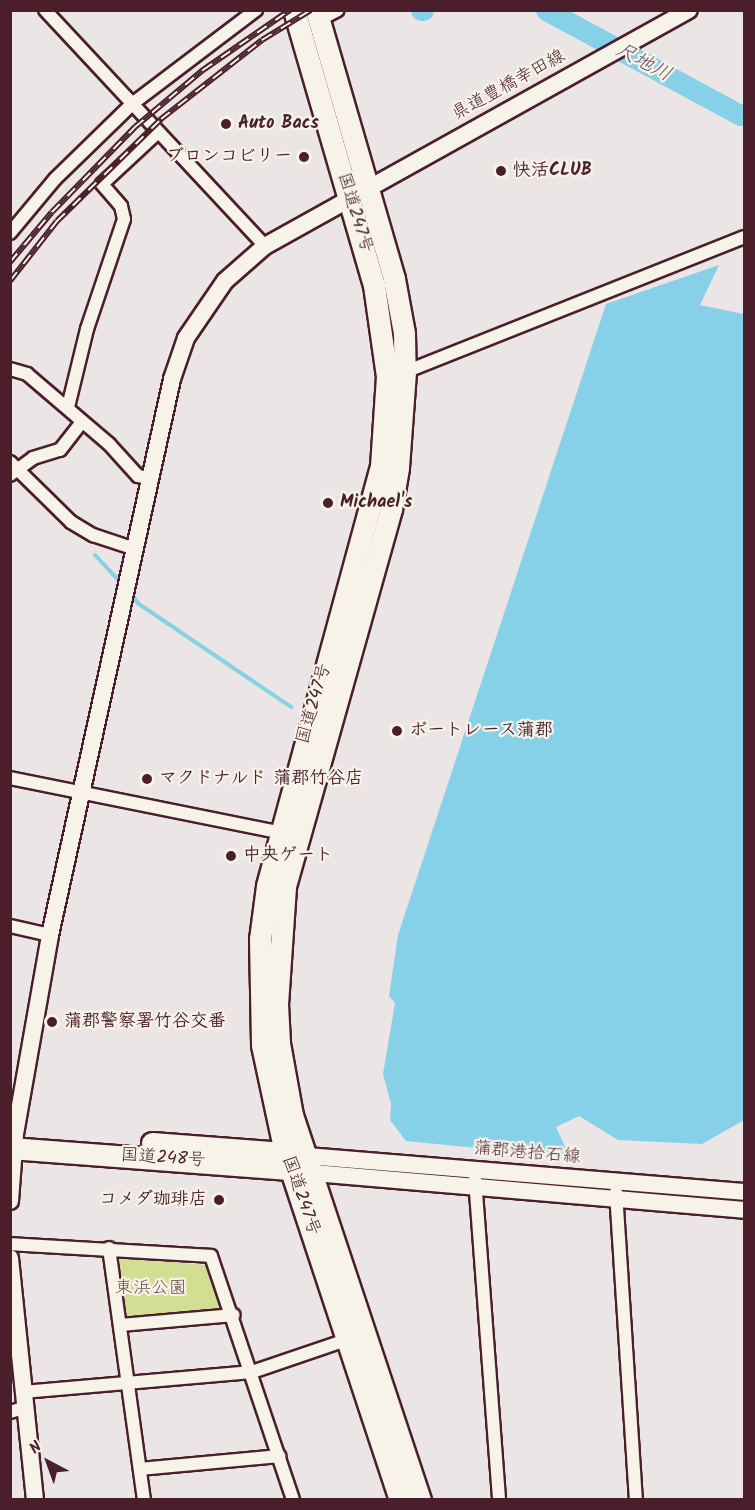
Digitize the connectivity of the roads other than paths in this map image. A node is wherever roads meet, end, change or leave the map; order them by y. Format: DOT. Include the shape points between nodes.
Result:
graph roads {
  1 [pos="45,10"];
  2 [pos="255,10"];
  3 [pos="294,10"];
  4 [pos="338,10"];
  5 [pos="689,10"];
  6 [pos="318,15"];
  7 [pos="132,104"];
  8 [pos="158,132"];
  9 [pos="359,193"];
  10 [pos="10,233"];
  11 [pos="744,237"];
  12 [pos="265,246"];
  13 [pos="10,369"];
  14 [pos="405,372"];
  15 [pos="68,407"];
  16 [pos="82,422"];
  17 [pos="13,469"];
  18 [pos="149,478"];
  19 [pos="135,549"];
  20 [pos="10,778"];
  21 [pos="84,791"];
  22 [pos="279,832"];
  23 [pos="10,926"];
  24 [pos="50,935"];
  25 [pos="13,1141"];
  26 [pos="299,1162"];
  27 [pos="476,1169"];
  28 [pos="615,1180"];
  29 [pos="473,1186"];
  30 [pos="744,1192"];
  31 [pos="617,1200"];
  32 [pos="10,1201"];
  33 [pos="744,1210"];
  34 [pos="10,1245"];
  35 [pos="109,1248"];
  36 [pos="10,1258"];
  37 [pos="234,1315"];
  38 [pos="121,1325"];
  39 [pos="349,1339"];
  40 [pos="252,1372"];
  41 [pos="128,1384"];
  42 [pos="19,1404"];
  43 [pos="279,1456"];
  44 [pos="140,1469"];
  45 [pos="35,1500"];
  46 [pos="144,1500"];
  47 [pos="293,1500"];
  48 [pos="400,1500"];
  49 [pos="420,1500"];
  50 [pos="499,1500"];
  51 [pos="636,1500"];
  1 -- 7 [label="street"];
  2 -- 7 [label="street"];
  3 -- 9 [label="highway, 国道247号"];
  4 -- 6 [label="street"];
  5 -- 9 [label="street, 県道豊橋幸田線"];
  6 -- 9 [label="highway, 国道247号"];
  7 -- 8 [label="street"];
  7 -- 10 [label="street" via="56,179"];
  8 -- 12 [label="street"];
  8 -- 15 [label="street" via="102,184 121,206 124,219 87,329"];
  9 -- 12 [label="street, 県道豊橋幸田線"];
  9 -- 14 [label="highway, 国道247号" via="394,279 404,333"];
  9 -- 22 [label="highway, 国道247号" via="387,376 381,466"];
  11 -- 14 [label="street"];
  12 -- 18 [label="street, 県道豊橋幸田線" via="225,281 186,338 172,379"];
  13 -- 15 [label="street" via="27,374"];
  14 -- 26 [label="highway, 国道247号" via="391,509 285,887 278,983 279,1043"];
  15 -- 16 [label="street"];
  16 -- 17 [label="street" via="60,450"];
  16 -- 18 [label="street" via="138,476"];
  17 -- 19 [label="street" via="71,522 93,536"];
  18 -- 19 [label="street, 県道豊橋幸田線"];
  19 -- 21 [label="street, 県道豊橋幸田線"];
  20 -- 21 [label="street"];
  21 -- 22 [label="street"];
  21 -- 24 [label="street, 県道豊橋幸田線"];
  22 -- 26 [label="highway, 国道247号" via="262,928 259,1004 265,1072"];
  23 -- 24 [label="street"];
  24 -- 25 [label="street, 県道豊橋幸田線"];
  25 -- 26 [label="highway, 国道248号"];
  25 -- 32 [label="street, 県道豊橋幸田線"];
  26 -- 27 [label="street, 蒲郡港拾石線"];
  26 -- 29 [label="street, 蒲郡港拾石線"];
  26 -- 39 [label="highway, 国道247号"];
  26 -- 49 [label="highway, 国道247号"];
  27 -- 28 [label="street, 蒲郡港拾石線"];
  27 -- 29 [label="street"];
  28 -- 30 [label="street, 蒲郡港拾石線"];
  28 -- 31 [label="street"];
  29 -- 31 [label="street, 蒲郡港拾石線"];
  29 -- 50 [label="street"];
  31 -- 33 [label="street, 蒲郡港拾石線"];
  31 -- 51 [label="street"];
  34 -- 35 [label="street"];
  35 -- 37 [label="street" via="211,1256"];
  35 -- 38 [label="street"];
  36 -- 42 [label="street"];
  37 -- 38 [label="street"];
  37 -- 40 [label="street"];
  38 -- 41 [label="street"];
  39 -- 40 [label="street"];
  39 -- 48 [label="highway, 国道247号"];
  40 -- 41 [label="street"];
  40 -- 43 [label="street"];
  41 -- 42 [label="street"];
  41 -- 44 [label="street"];
  42 -- 45 [label="street"];
  43 -- 44 [label="street"];
  43 -- 47 [label="street"];
  44 -- 46 [label="street"];
}
